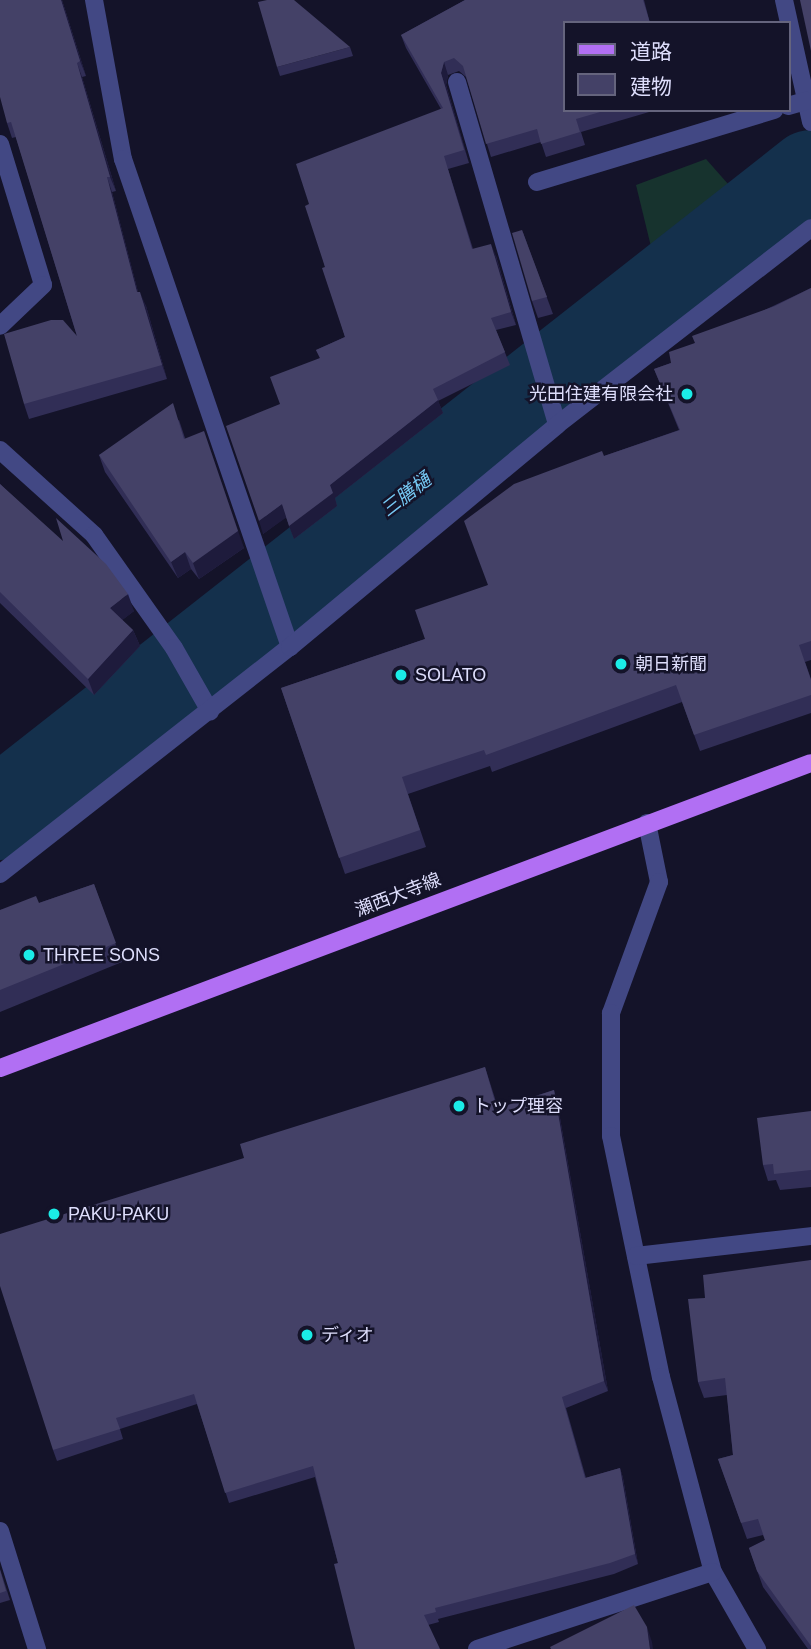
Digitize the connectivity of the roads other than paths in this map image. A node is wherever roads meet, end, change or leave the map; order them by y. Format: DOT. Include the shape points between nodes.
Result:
graph roads {
  1 [pos="94,0"];
  2 [pos="784,0"];
  3 [pos="789,21"];
  4 [pos="790,28"];
  5 [pos="457,82"];
  6 [pos="806,101"];
  7 [pos="790,105"];
  8 [pos="767,112"];
  9 [pos="811,122"];
  10 [pos="0,144"];
  11 [pos="537,182"];
  12 [pos="811,228"];
  13 [pos="0,326"];
  14 [pos="557,425"];
  15 [pos="0,450"];
  16 [pos="290,647"];
  17 [pos="210,711"];
  18 [pos="811,763"];
  19 [pos="647,823"];
  20 [pos="0,874"];
  21 [pos="0,1068"];
  22 [pos="811,1236"];
  23 [pos="636,1256"];
  24 [pos="0,1531"];
  25 [pos="713,1572"];
  26 [pos="37,1649"];
  27 [pos="477,1649"];
  28 [pos="757,1649"];
  1 -- 16 [label="street" via="123,159"];
  2 -- 3 [label="street"];
  4 -- 6 [label="street"];
  5 -- 14 [label="street"];
  6 -- 7 [label="street"];
  6 -- 9 [label="street"];
  8 -- 11 [label="street"];
  10 -- 13 [label="street" via="43,285"];
  12 -- 14 [label="street"];
  14 -- 16 [label="street"];
  15 -- 17 [label="street" via="94,535 174,648"];
  16 -- 17 [label="street"];
  17 -- 20 [label="street"];
  18 -- 19 [label="main road, 瀬西大寺線"];
  19 -- 21 [label="main road, 瀬西大寺線"];
  19 -- 23 [label="street" via="659,882 611,1013 611,1136"];
  22 -- 23 [label="street"];
  23 -- 25 [label="street" via="661,1377"];
  24 -- 26 [label="street"];
  25 -- 27 [label="street"];
  25 -- 28 [label="street"];
}
